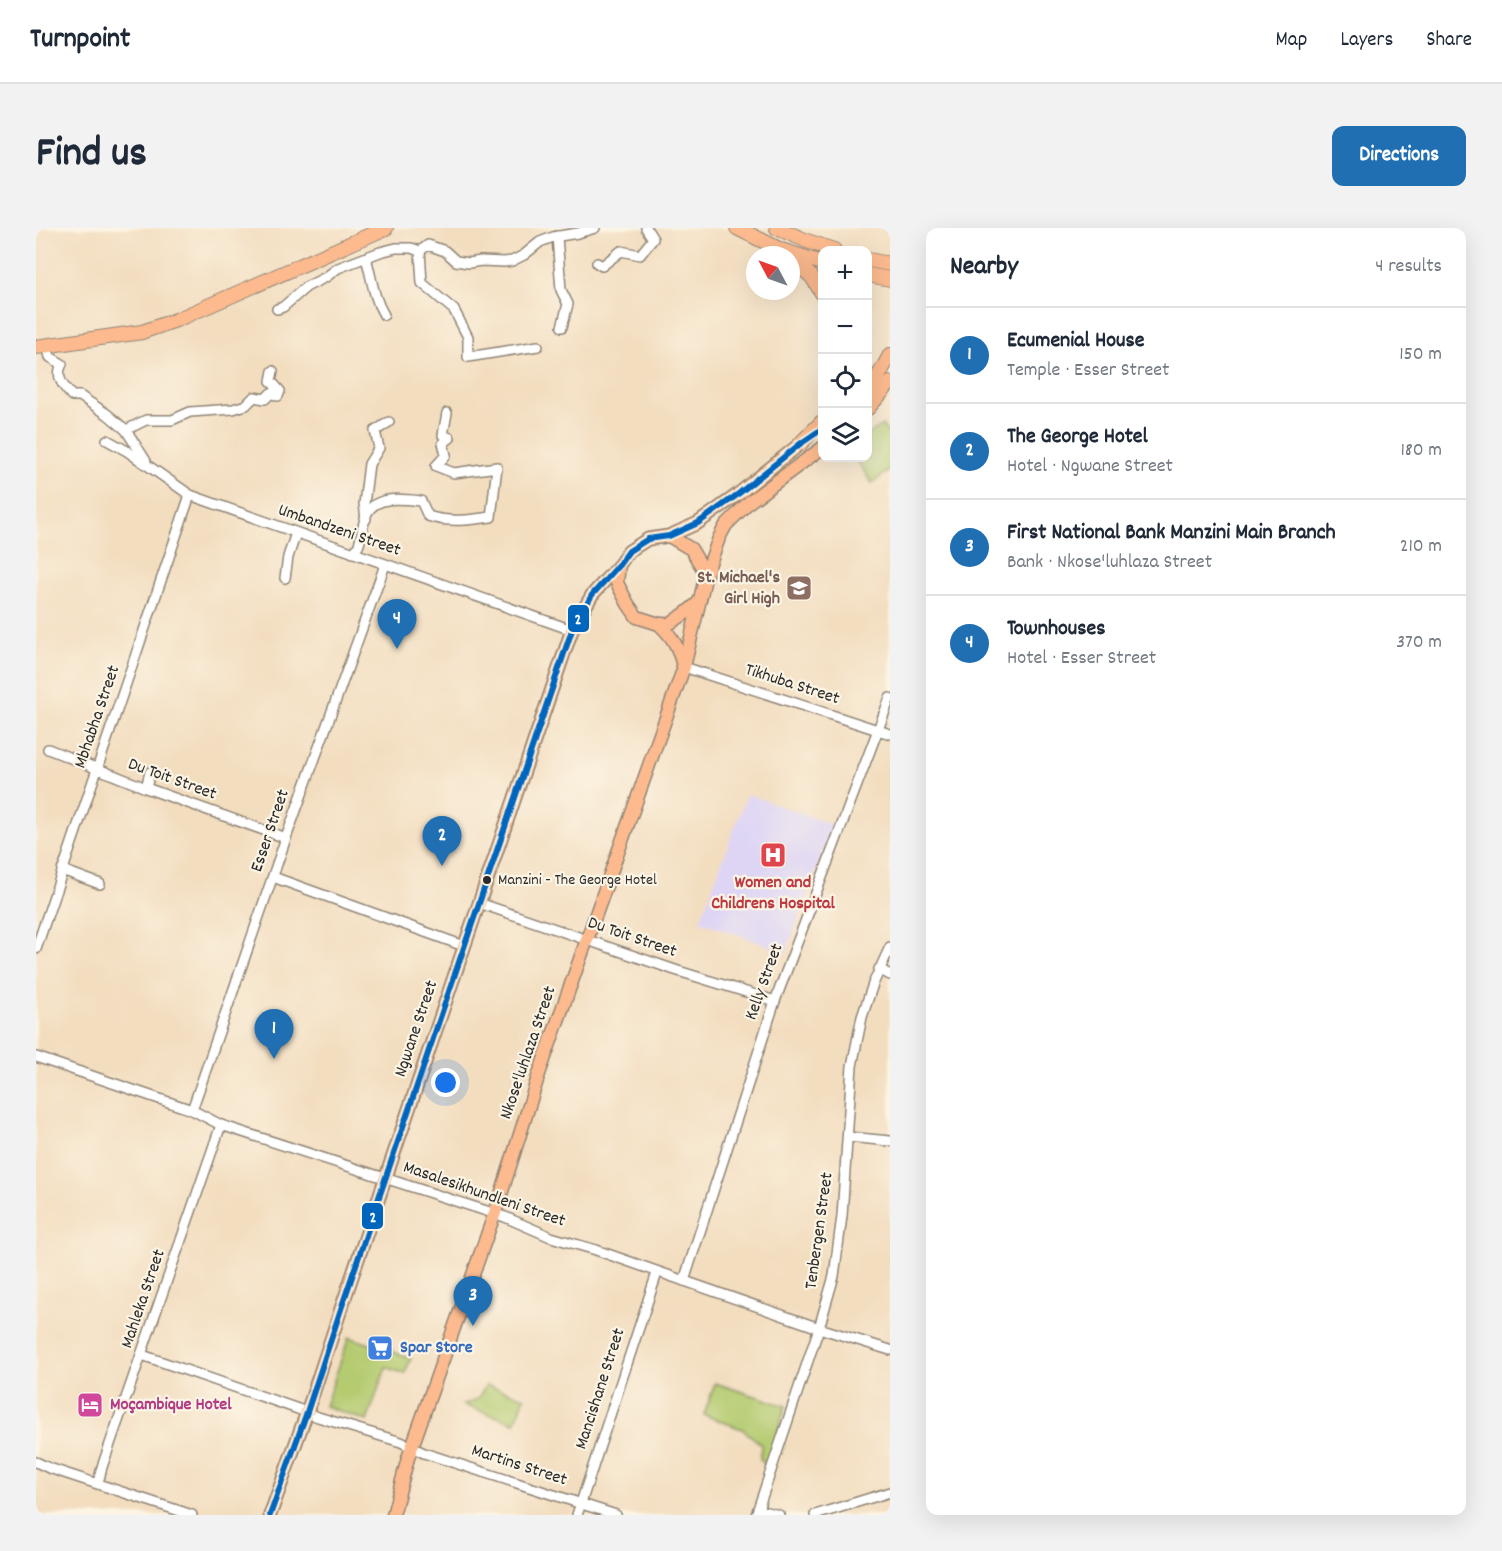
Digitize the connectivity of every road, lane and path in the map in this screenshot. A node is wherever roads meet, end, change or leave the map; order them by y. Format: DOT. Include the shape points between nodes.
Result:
graph roads {
  1 [pos="372,228"];
  2 [pos="386,228"];
  3 [pos="595,228"];
  4 [pos="646,228"];
  5 [pos="737,228"];
  6 [pos="777,228"];
  7 [pos="557,236"];
  8 [pos="771,246"];
  9 [pos="822,246"];
  10 [pos="420,251"];
  11 [pos="366,258"];
  12 [pos="800,258"];
  13 [pos="872,261"];
  14 [pos="818,262"];
  15 [pos="597,263"];
  16 [pos="888,263"];
  17 [pos="800,266"];
  18 [pos="872,276"];
  19 [pos="887,279"];
  20 [pos="818,286"];
  21 [pos="277,309"];
  22 [pos="384,315"];
  23 [pos="562,327"];
  24 [pos="40,344"];
  25 [pos="538,346"];
  26 [pos="890,355"];
  27 [pos="273,371"];
  28 [pos="890,382"];
  29 [pos="872,384"];
  30 [pos="890,398"];
  31 [pos="872,402"];
  32 [pos="872,411"];
  33 [pos="447,413"];
  34 [pos="389,422"];
  35 [pos="818,426"];
  36 [pos="126,430"];
  37 [pos="818,432"];
  38 [pos="107,440"];
  39 [pos="800,444"];
  40 [pos="818,450"];
  41 [pos="149,467"];
  42 [pos="190,495"];
  43 [pos="366,519"];
  44 [pos="297,534"];
  45 [pos="669,536"];
  46 [pos="352,553"];
  47 [pos="385,565"];
  48 [pos="619,565"];
  49 [pos="706,574"];
  50 [pos="285,579"];
  51 [pos="699,602"];
  52 [pos="659,624"];
  53 [pos="572,630"];
  54 [pos="684,667"];
  55 [pos="890,698"];
  56 [pos="878,730"];
  57 [pos="890,734"];
  58 [pos="48,749"];
  59 [pos="98,769"];
  60 [pos="150,772"];
  61 [pos="146,788"];
  62 [pos="286,838"];
  63 [pos="62,870"];
  64 [pos="273,877"];
  65 [pos="100,884"];
  66 [pos="479,903"];
  67 [pos="586,940"];
  68 [pos="464,946"];
  69 [pos="890,947"];
  70 [pos="36,949"];
  71 [pos="879,969"];
  72 [pos="890,975"];
  73 [pos="775,1001"];
  74 [pos="36,1057"];
  75 [pos="192,1110"];
  76 [pos="221,1125"];
  77 [pos="848,1137"];
  78 [pos="890,1141"];
  79 [pos="386,1178"];
  80 [pos="494,1214"];
  81 [pos="657,1273"];
  82 [pos="684,1281"];
  83 [pos="819,1328"];
  84 [pos="890,1350"];
  85 [pos="142,1354"];
  86 [pos="307,1412"];
  87 [pos="413,1448"];
  88 [pos="36,1462"];
  89 [pos="98,1484"];
  90 [pos="890,1492"];
  91 [pos="580,1503"];
  92 [pos="757,1513"];
  93 [pos="192,1515"];
  94 [pos="270,1515"];
  95 [pos="393,1515"];
  96 [pos="577,1515"];
  97 [pos="616,1515"];
  98 [pos="779,1515"];
  99 [pos="815,1515"];
  1 -- 24 [label="highway" via="139,326 67,334"];
  2 -- 24 [label="highway" via="142,332"];
  3 -- 7 [label="street"];
  4 -- 15 [label="street" via="653,239 640,255 621,251 602,266"];
  5 -- 8 [label="highway"];
  6 -- 9 [label="highway"];
  7 -- 10 [label="street" via="504,262 456,261 428,245"];
  7 -- 23 [label="street" via="561,290 568,304"];
  10 -- 11 [label="street" via="396,248"];
  10 -- 25 [label="street" via="423,283 454,310 468,337 468,357"];
  11 -- 21 [label="street" via="338,268"];
  11 -- 22 [label="street"];
  12 -- 14 [label="highway"];
  13 -- 16 [label="highway"];
  17 -- 20 [label="highway"];
  18 -- 19 [label="highway"];
  24 -- 36 [label="street" via="62,364 61,384 72,396 80,396"];
  26 -- 29 [label="highway"];
  27 -- 36 [label="street" via="271,381 282,390 278,396 271,393 265,399 254,397 233,409 190,412 172,420 146,420"];
  28 -- 31 [label="highway"];
  30 -- 32 [label="highway"];
  33 -- 43 [label="street" via="443,435 450,438 443,443 446,454 436,466 454,473 497,467 491,517 438,520 428,516 421,501 387,500 376,504"];
  34 -- 43 [label="street" via="375,431 379,448 369,464"];
  35 -- 39 [label="highway"];
  36 -- 41 [label="street"];
  37 -- 39 [label="highway"];
  38 -- 41 [label="street, Umbandzeni Street"];
  39 -- 45 [label="main road" via="698,523"];
  40 -- 49 [label="main road" via="735,515 719,538"];
  41 -- 42 [label="street, Umbandzeni Street"];
  42 -- 44 [label="street, Umbandzeni Street"];
  42 -- 59 [label="street, Mbhabha Street"];
  43 -- 46 [label="street" via="359,547"];
  44 -- 46 [label="street, Umbandzeni Street"];
  44 -- 50 [label="street"];
  45 -- 48 [label="main road" via="640,543 628,551"];
  45 -- 49 [label="main road" via="690,549"];
  46 -- 47 [label="street, Umbandzeni Street"];
  47 -- 53 [label="street, Umbandzeni Street"];
  47 -- 62 [label="street, Esser Street"];
  48 -- 52 [label="main road" via="617,583 628,604 637,617"];
  48 -- 53 [label="main road, Ngwane Street" via="592,595"];
  49 -- 51 [label="main road"];
  51 -- 52 [label="main road" via="669,624"];
  51 -- 54 [label="main road, Nkose'luhlaza Street"];
  52 -- 54 [label="main road" via="675,642"];
  53 -- 66 [label="main road, Ngwane Street"];
  54 -- 56 [label="street, Tikhuba Street"];
  54 -- 67 [label="main road, Nkose'luhlaza Street"];
  55 -- 56 [label="street, Kelly Street"];
  56 -- 57 [label="street, Tikhuba Street"];
  56 -- 73 [label="street, Kelly Street"];
  58 -- 59 [label="street, Du Toit Street"];
  59 -- 61 [label="street, Du Toit Street"];
  59 -- 63 [label="street, Mbhabha Street"];
  60 -- 61 [label="street"];
  61 -- 62 [label="street, Du Toit Street"];
  62 -- 64 [label="street, Esser Street"];
  63 -- 65 [label="street"];
  63 -- 70 [label="street, Mbhabha Street"];
  64 -- 68 [label="street"];
  64 -- 75 [label="street, Esser Street"];
  66 -- 67 [label="street, Du Toit Street"];
  66 -- 68 [label="main road, Ngwane Street"];
  67 -- 73 [label="street, Du Toit Street"];
  67 -- 80 [label="main road, Nkose'luhlaza Street"];
  68 -- 79 [label="main road, Ngwane Street"];
  69 -- 71 [label="street, Tenbergen Street"];
  71 -- 72 [label="street"];
  71 -- 77 [label="street, Tenbergen Street" via="862,1017 854,1056"];
  73 -- 82 [label="street, Kelly Street"];
  74 -- 75 [label="street, Masalesikhundleni Street"];
  75 -- 76 [label="street, Masalesikhundleni Street"];
  76 -- 79 [label="street, Masalesikhundleni Street"];
  76 -- 85 [label="street, Mahleka Street"];
  77 -- 78 [label="street"];
  77 -- 83 [label="street, Tenbergen Street" via="834,1276"];
  79 -- 80 [label="street, Masalesikhundleni Street"];
  79 -- 86 [label="main road, Ngwane Street"];
  80 -- 81 [label="street, Masalesikhundleni Street"];
  80 -- 87 [label="main road, Nkose'luhlaza Street"];
  81 -- 82 [label="street, Masalesikhundleni Street"];
  81 -- 91 [label="street, Mancishane Street"];
  82 -- 83 [label="street, Masalesikhundleni Street"];
  83 -- 84 [label="street, Masalesikhundleni Street"];
  83 -- 92 [label="street, Tenbergen Street"];
  85 -- 86 [label="street"];
  85 -- 89 [label="street, Mahleka Street"];
  86 -- 87 [label="street, Martins Street"];
  86 -- 94 [label="main road, Ngwane Street"];
  87 -- 91 [label="street, Martins Street"];
  87 -- 95 [label="main road, Nkose'luhlaza Street"];
  88 -- 89 [label="street"];
  89 -- 93 [label="street"];
  90 -- 99 [label="street"];
  91 -- 96 [label="street, Mancishane Street"];
  91 -- 97 [label="street, Martins Street"];
  92 -- 98 [label="street"];
}
